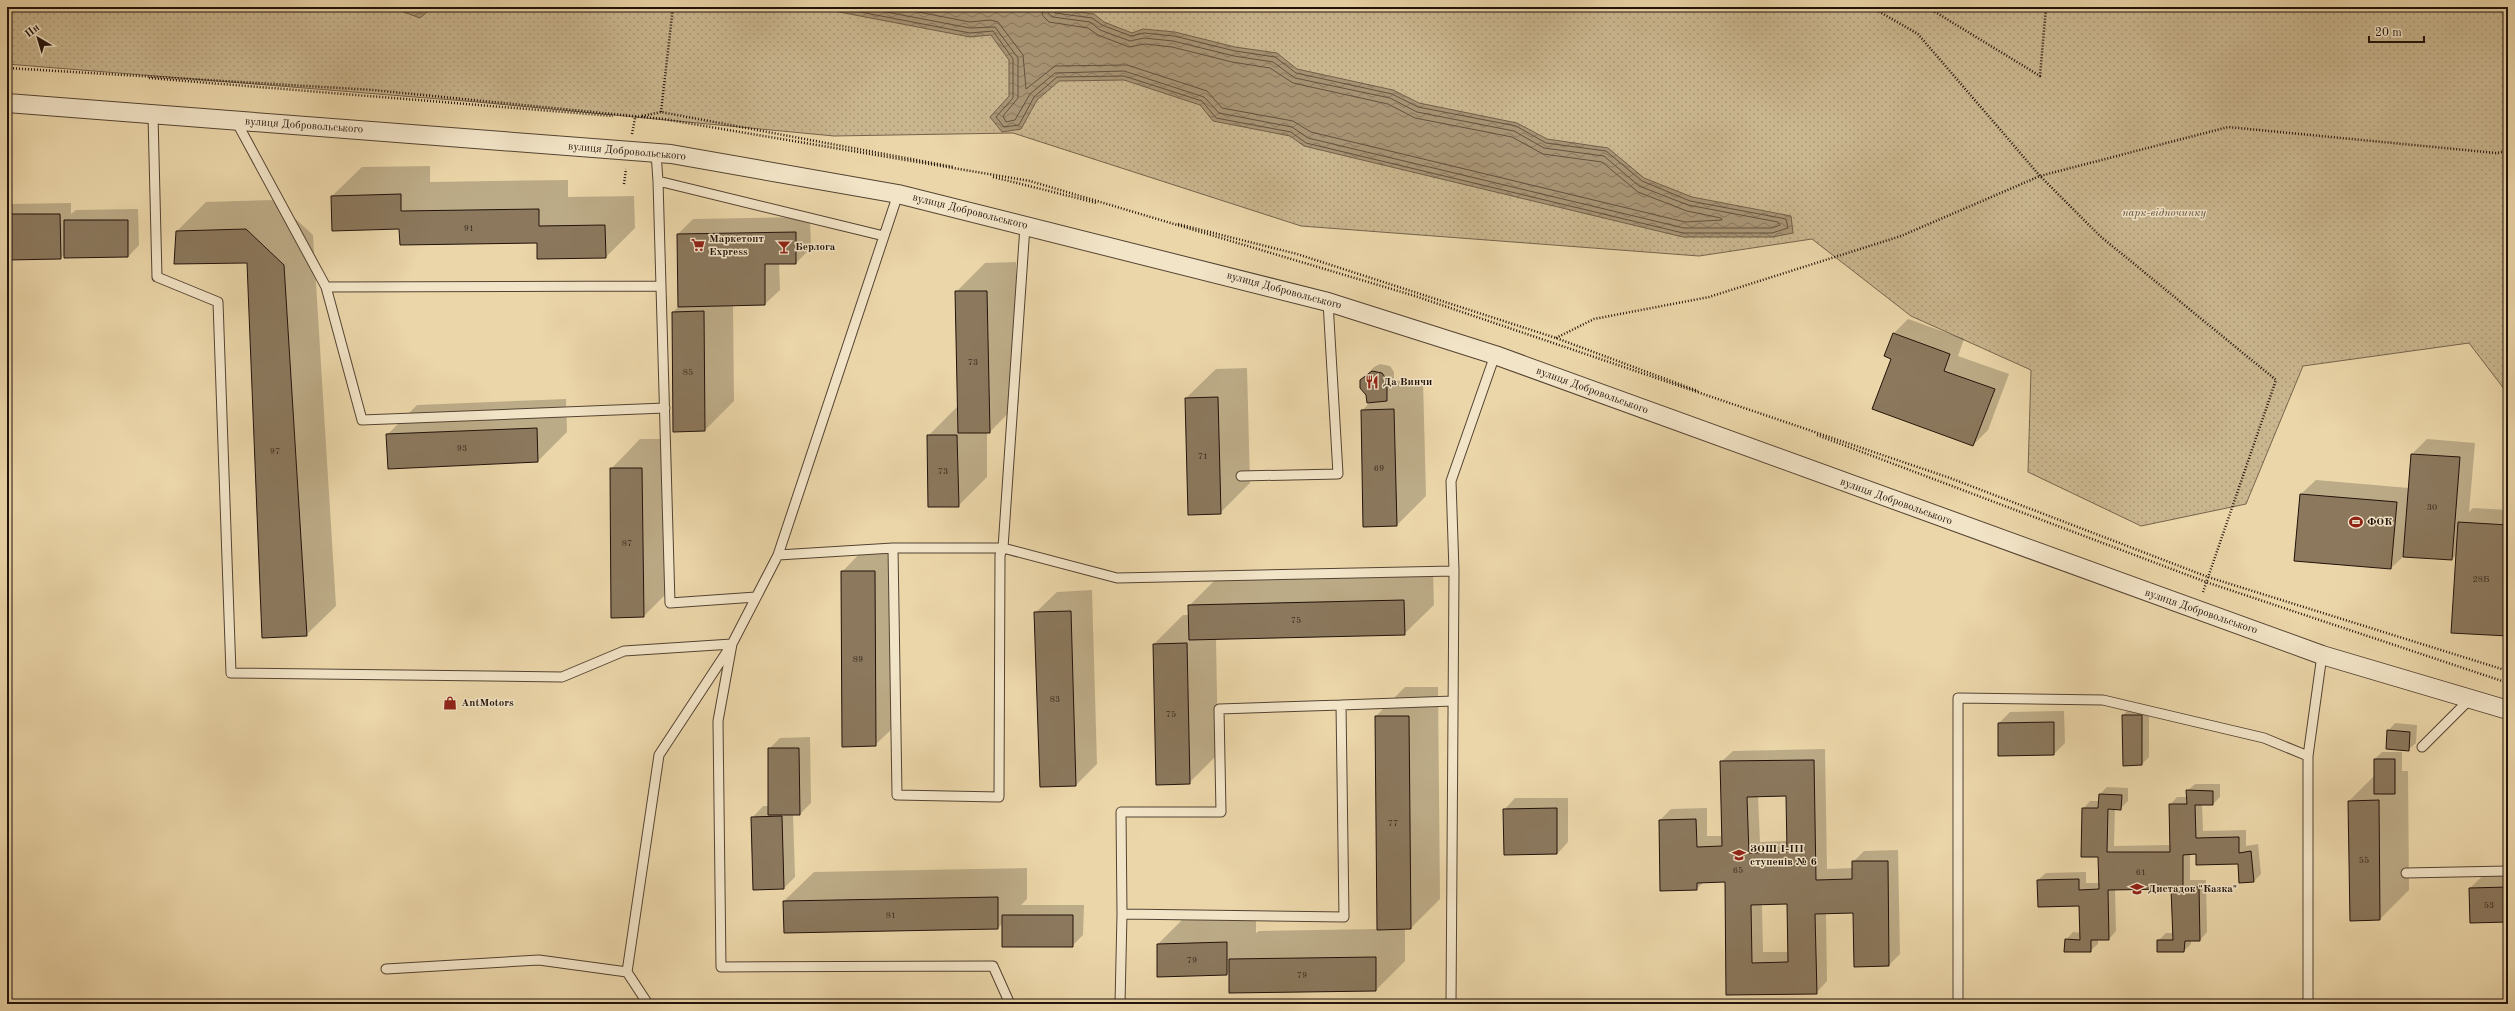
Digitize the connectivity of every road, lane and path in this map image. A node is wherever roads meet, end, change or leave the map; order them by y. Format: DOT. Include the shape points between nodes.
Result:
graph roads {
  1 [pos="673,7"];
  2 [pos="1871,7"];
  3 [pos="1927,7"];
  4 [pos="2046,7"];
  5 [pos="7,67"];
  6 [pos="7,104"];
  7 [pos="661,112"];
  8 [pos="153,114"];
  9 [pos="635,118"];
  10 [pos="236,121"];
  11 [pos="656,152"];
  12 [pos="2508,152"];
  13 [pos="2040,176"];
  14 [pos="658,181"];
  15 [pos="898,194"];
  16 [pos="1025,226"];
  17 [pos="884,236"];
  18 [pos="661,286"];
  19 [pos="326,287"];
  20 [pos="1328,302"];
  21 [pos="1556,338"];
  22 [pos="1495,356"];
  23 [pos="665,408"];
  24 [pos="1241,476"];
  25 [pos="893,548"];
  26 [pos="1003,548"];
  27 [pos="778,555"];
  28 [pos="1454,571"];
  29 [pos="2206,582"];
  30 [pos="756,597"];
  31 [pos="2198,610"];
  32 [pos="732,644"];
  33 [pos="2322,655"];
  34 [pos="2508,683"];
  35 [pos="2471,698"];
  36 [pos="1453,701"];
  37 [pos="1341,705"];
  38 [pos="2508,710"];
  39 [pos="2422,747"];
  40 [pos="2308,756"];
  41 [pos="2508,871"];
  42 [pos="2406,872"];
  43 [pos="1122,914"];
  44 [pos="386,969"];
  45 [pos="627,972"];
  46 [pos="648,1004"];
  47 [pos="1010,1004"];
  48 [pos="1120,1004"];
  49 [pos="1451,1004"];
  50 [pos="1958,1004"];
  51 [pos="2308,1004"];
  1 -- 7 [label="path"];
  2 -- 13 [label="path" via="1918,34"];
  3 -- 4 [label="path" via="2040,76"];
  5 -- 9 [label="path"];
  6 -- 8 [label="street, вулиця Добровольського"];
  8 -- 10 [label="street, вулиця Добровольського"];
  8 -- 32 [label="lane" via="157,277 218,302 231,673 562,677 624,651"];
  10 -- 11 [label="street, вулиця Добровольського"];
  10 -- 19 [label="lane"];
  11 -- 14 [label="lane"];
  11 -- 15 [label="street, вулиця Добровольського"];
  12 -- 13 [label="path" via="2496,153 2228,127"];
  13 -- 21 [label="path" via="1900,236 1709,297 1594,319"];
  13 -- 29 [label="path" via="2100,236 2276,380"];
  14 -- 17 [label="lane"];
  14 -- 18 [label="lane"];
  15 -- 16 [label="street, вулиця Добровольського"];
  15 -- 17 [label="lane"];
  16 -- 20 [label="street, вулиця Добровольського"];
  16 -- 26 [label="lane"];
  17 -- 27 [label="lane"];
  18 -- 19 [label="lane"];
  18 -- 23 [label="lane"];
  19 -- 23 [label="lane" via="362,420"];
  20 -- 22 [label="street, вулиця Добровольського"];
  20 -- 24 [label="lane" via="1338,474"];
  22 -- 28 [label="lane" via="1451,481"];
  22 -- 31 [label="street, вулиця Добровольського"];
  23 -- 30 [label="lane" via="670,603"];
  25 -- 26 [label="lane"];
  25 -- 26 [label="lane" via="897,795 999,797 1000,555"];
  25 -- 27 [label="lane"];
  26 -- 28 [label="lane" via="1117,578"];
  27 -- 30 [label="lane"];
  28 -- 36 [label="lane"];
  29 -- 31 [label="path"];
  29 -- 34 [label="path"];
  30 -- 32 [label="lane"];
  31 -- 33 [label="street, вулиця Добровольського"];
  32 -- 45 [label="lane" via="659,755"];
  32 -- 47 [label="lane" via="718,721 721,967 993,966"];
  33 -- 35 [label="street, вулиця Добровольського"];
  33 -- 40 [label="lane"];
  35 -- 38 [label="street, вулиця Добровольського"];
  35 -- 39 [label="lane"];
  36 -- 37 [label="lane"];
  36 -- 49 [label="lane"];
  37 -- 43 [label="lane" via="1219,709 1221,812 1121,812"];
  37 -- 43 [label="lane" via="1344,917"];
  40 -- 50 [label="lane" via="2264,738 2103,700 1958,698"];
  40 -- 51 [label="lane"];
  41 -- 42 [label="lane"];
  43 -- 48 [label="lane"];
  44 -- 45 [label="lane" via="539,960"];
  45 -- 46 [label="lane"];
}
